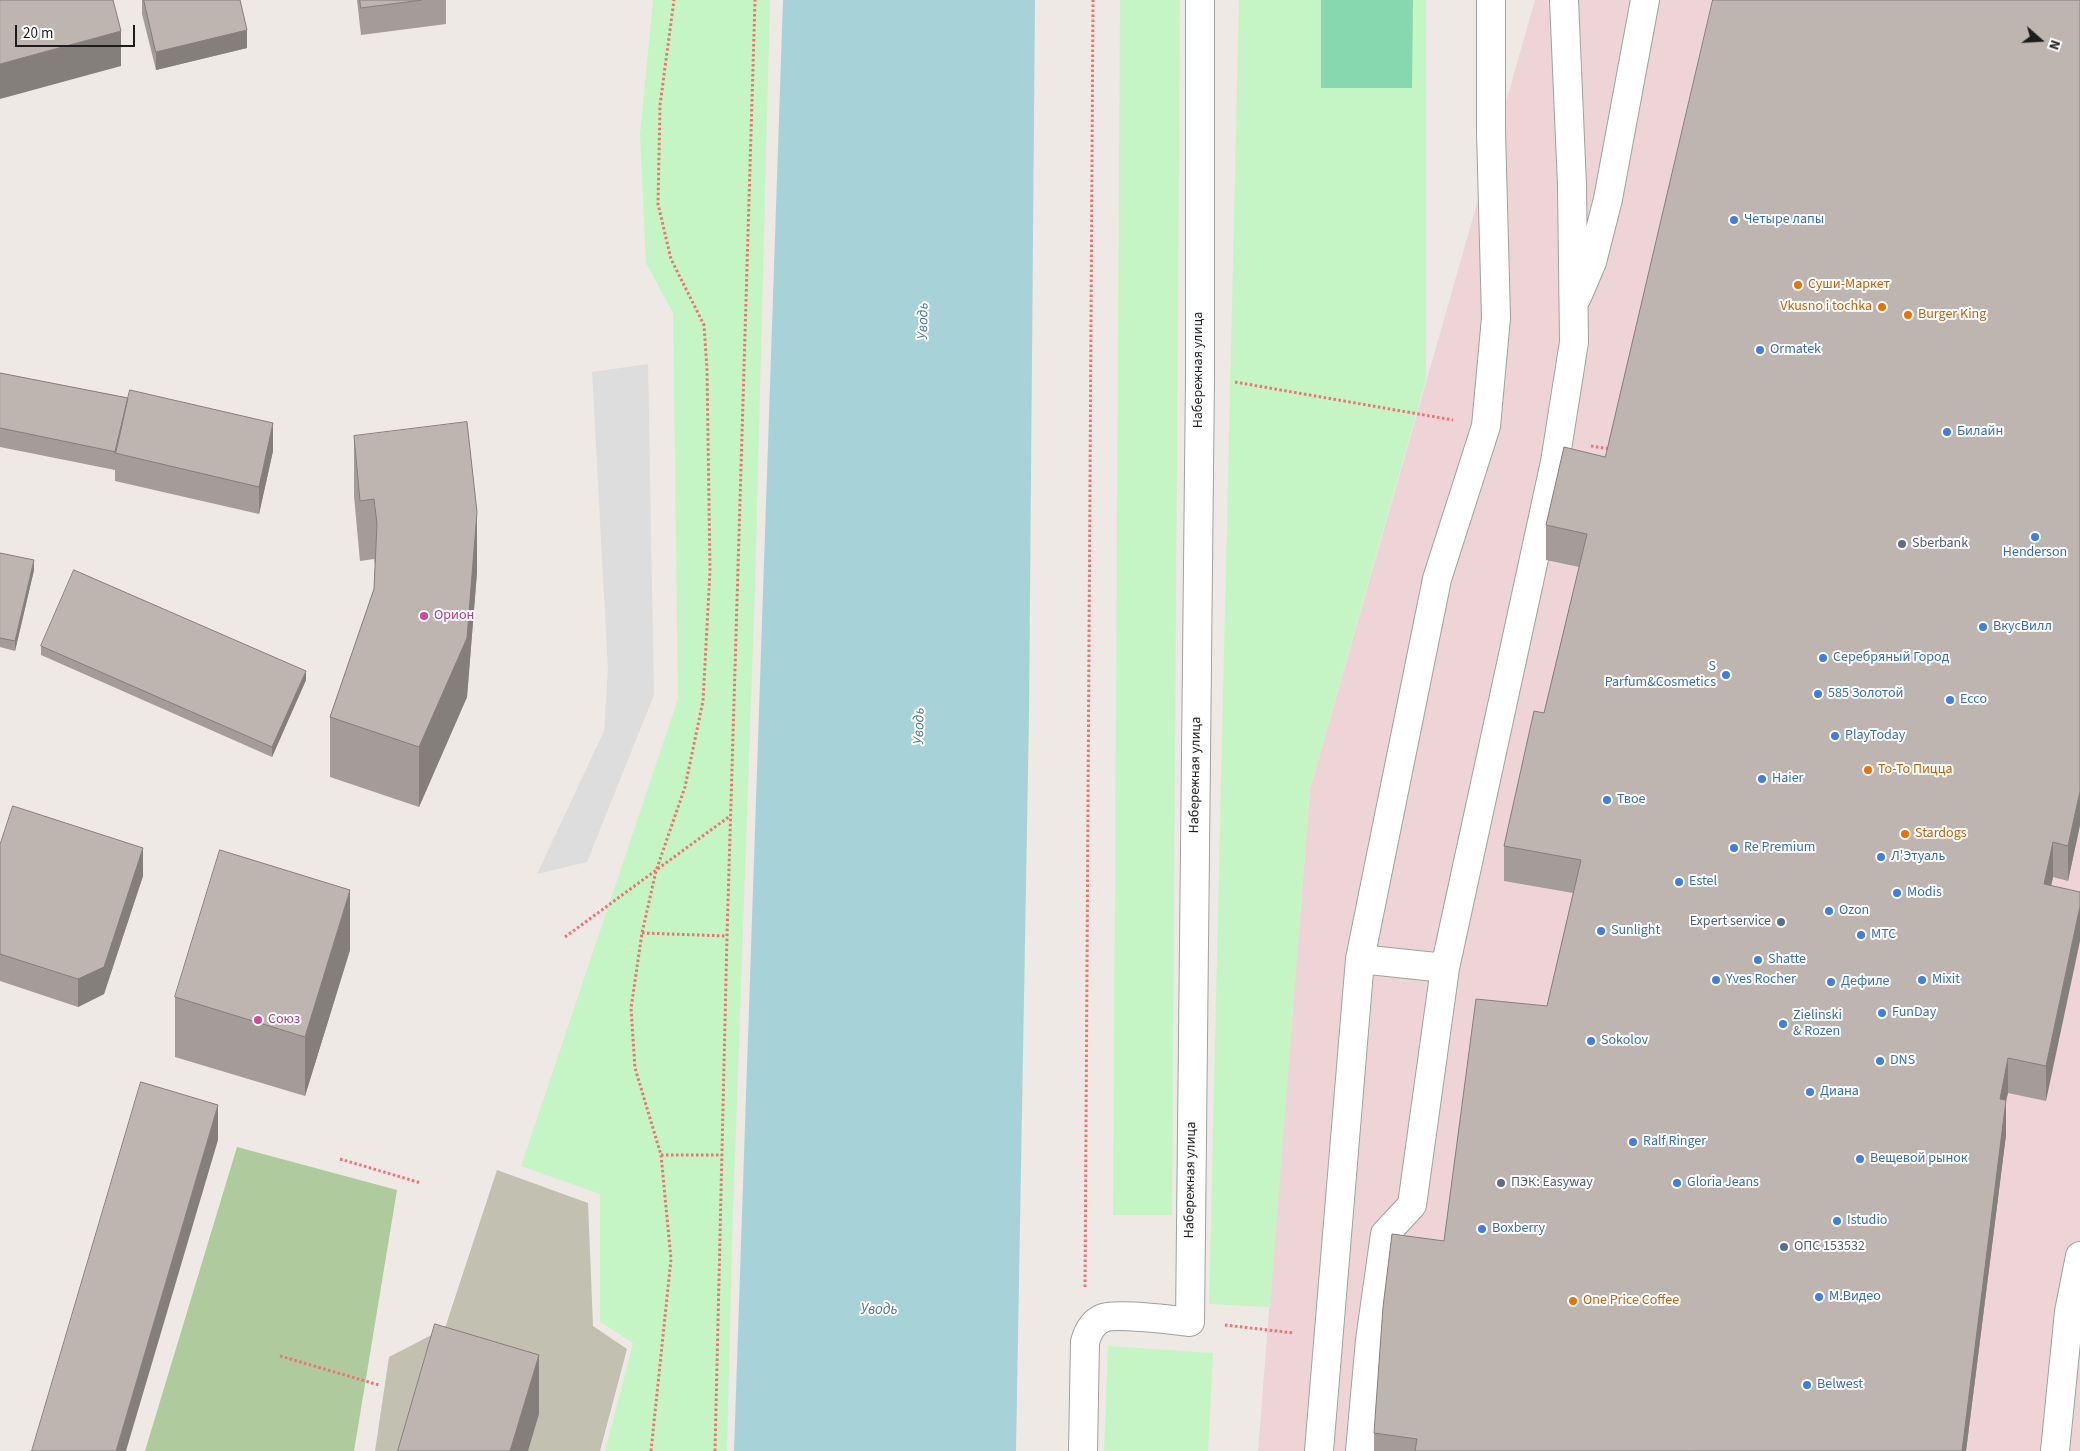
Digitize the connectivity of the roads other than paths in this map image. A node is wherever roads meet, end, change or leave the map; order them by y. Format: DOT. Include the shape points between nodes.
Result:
graph roads {
  1 [pos="1200,0"];
  2 [pos="1491,0"];
  3 [pos="1564,0"];
  4 [pos="1645,0"];
  5 [pos="1572,308"];
  6 [pos="1360,959"];
  7 [pos="1445,968"];
  8 [pos="2080,1256"];
  9 [pos="1083,1451"];
  10 [pos="1319,1451"];
  11 [pos="1360,1451"];
  12 [pos="2056,1451"];
  1 -- 9 [label="street, Набережная улица" via="1200,376 1190,1322 1109,1316 1095,1322 1085,1342"];
  2 -- 6 [label="street" via="1496,318 1486,426 1437,579"];
  3 -- 5 [label="street" via="1572,185"];
  4 -- 5 [label="street" via="1608,199 1592,262"];
  5 -- 7 [label="street" via="1574,342 1558,441"];
  6 -- 7 [label="street"];
  6 -- 10 [label="street"];
  7 -- 11 [label="street" via="1412,1205 1385,1234 1370,1340"];
  8 -- 12 [label="street" via="2069,1312"];
}
